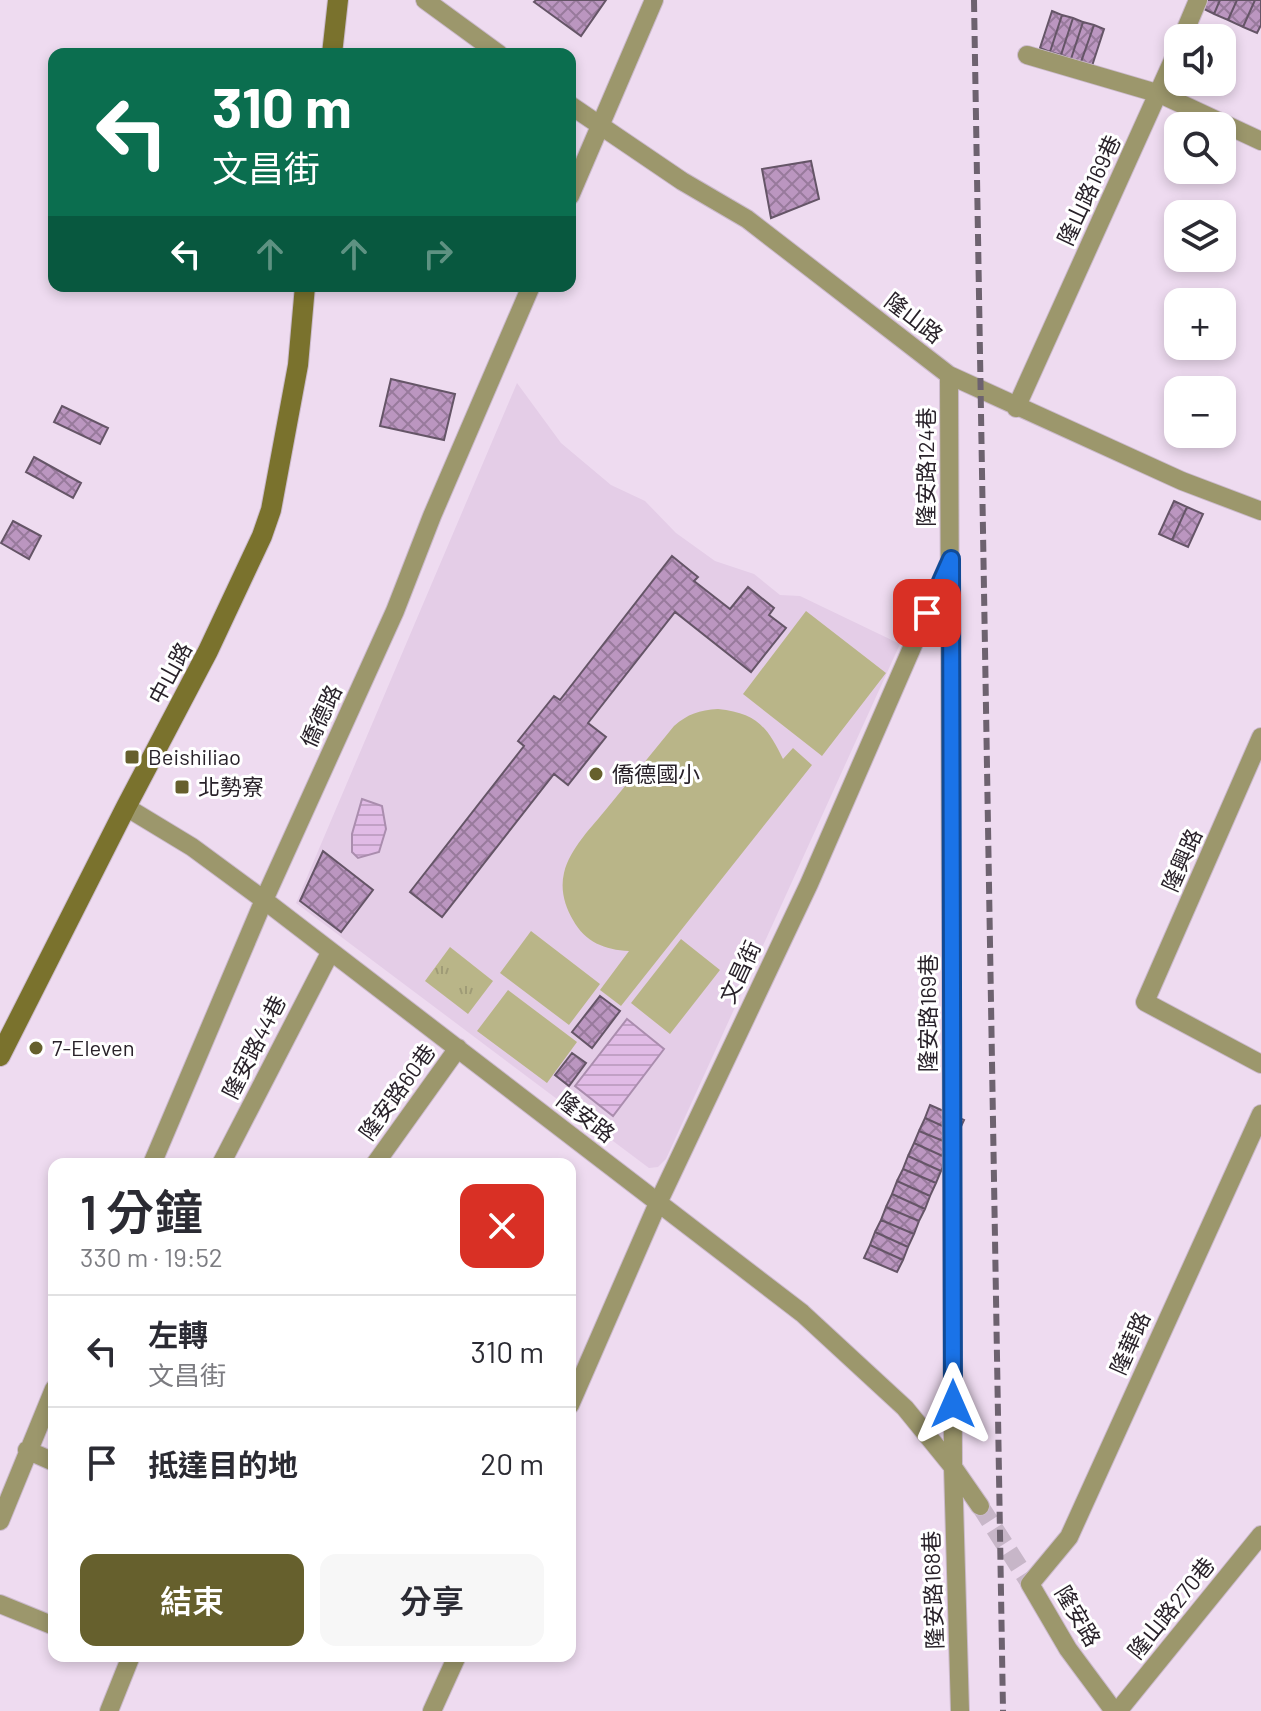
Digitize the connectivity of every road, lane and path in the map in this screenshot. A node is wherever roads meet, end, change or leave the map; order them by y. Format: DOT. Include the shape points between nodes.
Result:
graph roads {
  1 [pos="338,0"];
  2 [pos="425,0"];
  3 [pos="654,0"];
  4 [pos="1198,0"];
  5 [pos="1188,24"];
  6 [pos="333,48"];
  7 [pos="491,48"];
  8 [pos="1027,55"];
  9 [pos="1164,84"];
  10 [pos="1160,94"];
  11 [pos="576,109"];
  12 [pos="600,127"];
  13 [pos="1261,141"];
  14 [pos="576,182"];
  15 [pos="304,292"];
  16 [pos="528,292"];
  17 [pos="949,375"];
  18 [pos="1016,408"];
  19 [pos="1261,511"];
  20 [pos="951,559"];
  21 [pos="1261,737"];
  22 [pos="126,807"];
  23 [pos="264,900"];
  24 [pos="330,953"];
  25 [pos="458,1048"];
  26 [pos="0,1056"];
  27 [pos="1261,1064"];
  28 [pos="1261,1114"];
  29 [pos="155,1158"];
  30 [pos="224,1158"];
  31 [pos="379,1158"];
  32 [pos="658,1203"];
  33 [pos="576,1391"];
  34 [pos="48,1403"];
  35 [pos="27,1450"];
  36 [pos="48,1459"];
  37 [pos="953,1467"];
  38 [pos="980,1506"];
  39 [pos="0,1521"];
  40 [pos="1261,1535"];
  41 [pos="1030,1584"];
  42 [pos="0,1604"];
  43 [pos="48,1624"];
  44 [pos="128,1662"];
  45 [pos="454,1662"];
  46 [pos="109,1711"];
  47 [pos="432,1711"];
  48 [pos="960,1711"];
  49 [pos="1116,1711"];
  1 -- 6 [label="street"];
  2 -- 7 [label="street"];
  3 -- 12 [label="street"];
  4 -- 5 [label="street"];
  8 -- 10 [label="street"];
  9 -- 10 [label="street, 隆山路169巷"];
  10 -- 13 [label="street"];
  10 -- 18 [label="street, 隆山路169巷"];
  11 -- 12 [label="street, 隆山路"];
  12 -- 14 [label="street"];
  12 -- 17 [label="street, 隆山路" via="747,219"];
  15 -- 22 [label="street, 中山路" via="298,365 271,510 208,651"];
  16 -- 23 [label="street, 僑德路" via="395,611"];
  17 -- 18 [label="street, 隆山路"];
  17 -- 20 [label="street, 隆安路124巷"];
  18 -- 19 [label="street, 隆山路"];
  20 -- 32 [label="street, 文昌街" via="809,884"];
  20 -- 37 [label="street, 隆安路169巷"];
  21 -- 27 [label="street, 隆興路" via="1145,1002"];
  22 -- 23 [label="street, 隆安路"];
  22 -- 26 [label="street, 中山路"];
  23 -- 24 [label="street, 隆安路"];
  23 -- 29 [label="street, 僑德路"];
  24 -- 25 [label="street, 隆安路"];
  24 -- 30 [label="street, 隆安路44巷"];
  25 -- 31 [label="street, 隆安路60巷"];
  25 -- 32 [label="street, 隆安路"];
  28 -- 41 [label="street, 隆華路" via="1069,1537"];
  32 -- 33 [label="street, 文昌街"];
  32 -- 37 [label="street, 隆安路" via="802,1313 905,1408"];
  34 -- 35 [label="street"];
  35 -- 36 [label="street"];
  35 -- 39 [label="street"];
  37 -- 38 [label="street, 隆安路"];
  37 -- 48 [label="street, 隆安路168巷"];
  40 -- 49 [label="street, 隆山路270巷"];
  41 -- 49 [label="street, 隆安路" via="1068,1649"];
  42 -- 43 [label="street"];
  44 -- 46 [label="street"];
  45 -- 47 [label="street"];
}
